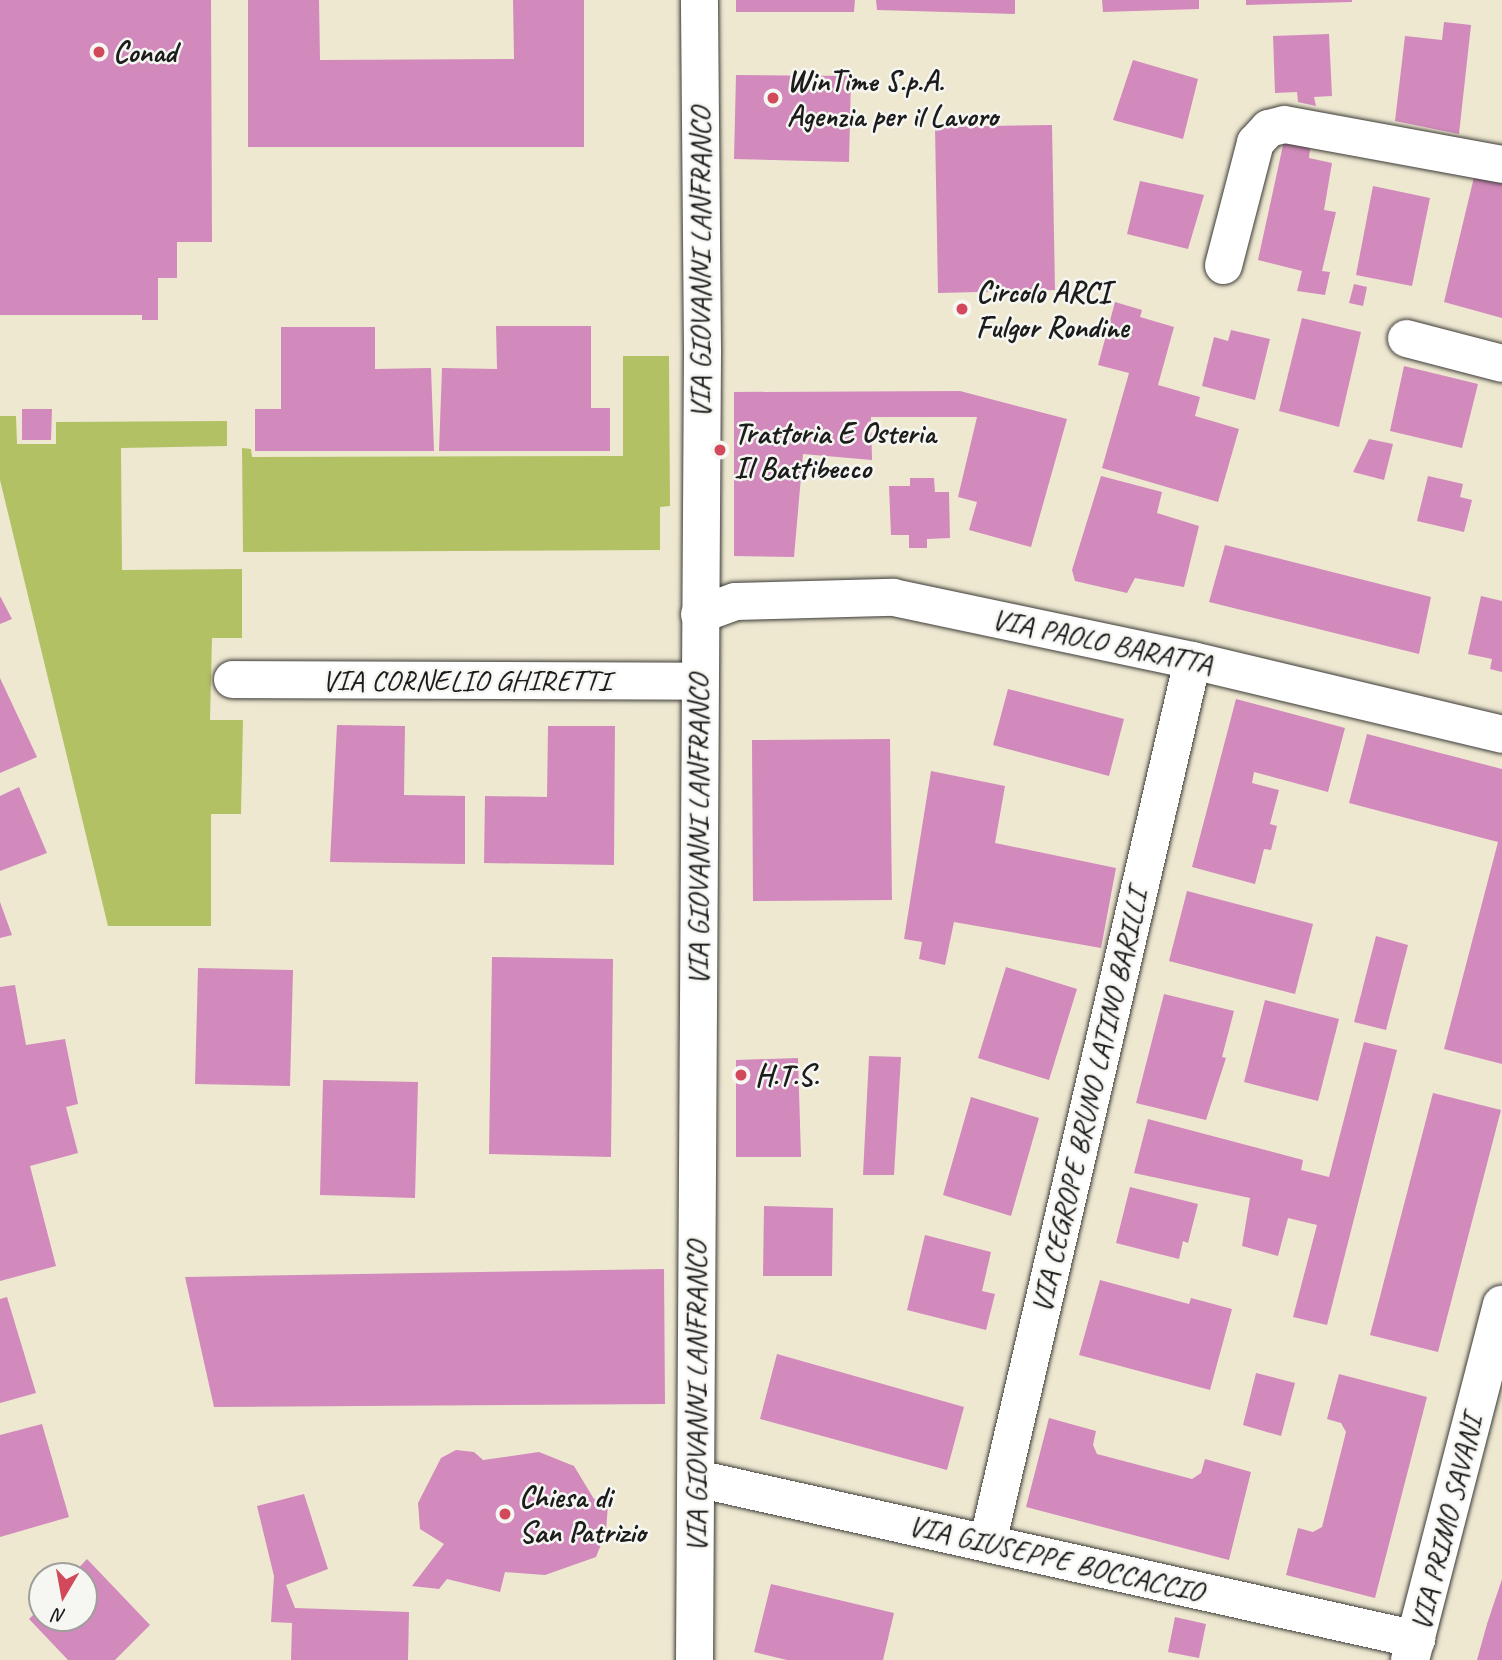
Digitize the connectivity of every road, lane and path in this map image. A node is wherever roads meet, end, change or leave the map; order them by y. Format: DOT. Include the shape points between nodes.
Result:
graph roads {
  1 [pos="699,0"];
  2 [pos="1502,164"];
  3 [pos="1223,265"];
  4 [pos="1406,338"];
  5 [pos="1502,363"];
  6 [pos="699,614"];
  7 [pos="1192,660"];
  8 [pos="232,679"];
  9 [pos="699,681"];
  10 [pos="1502,734"];
  11 [pos="1502,1305"];
  12 [pos="696,1478"];
  13 [pos="987,1543"];
  14 [pos="1413,1649"];
  15 [pos="694,1660"];
  1 -- 6 [label="street, VIA GIOVANNI LANFRANCO"];
  2 -- 3 [label="street" via="1284,124 1268,128 1255,142"];
  4 -- 5 [label="street"];
  6 -- 7 [label="street, VIA PAOLO BARATTA" via="735,601 893,597"];
  6 -- 9 [label="street, VIA GIOVANNI LANFRANCO"];
  7 -- 10 [label="street, VIA PAOLO BARATTA"];
  7 -- 13 [label="street, VIA CEGROPE BRUNO LATINO BARILLI"];
  8 -- 9 [label="street, VIA CORNELIO GHIRETTI"];
  9 -- 12 [label="street, VIA GIOVANNI LANFRANCO"];
  11 -- 14 [label="street, VIA PRIMO SAVANI"];
  12 -- 13 [label="street, VIA GIUSEPPE BOCCACCIO"];
  12 -- 15 [label="street, VIA GIOVANNI LANFRANCO"];
  13 -- 14 [label="street, VIA GIUSEPPE BOCCACCIO"];
}
